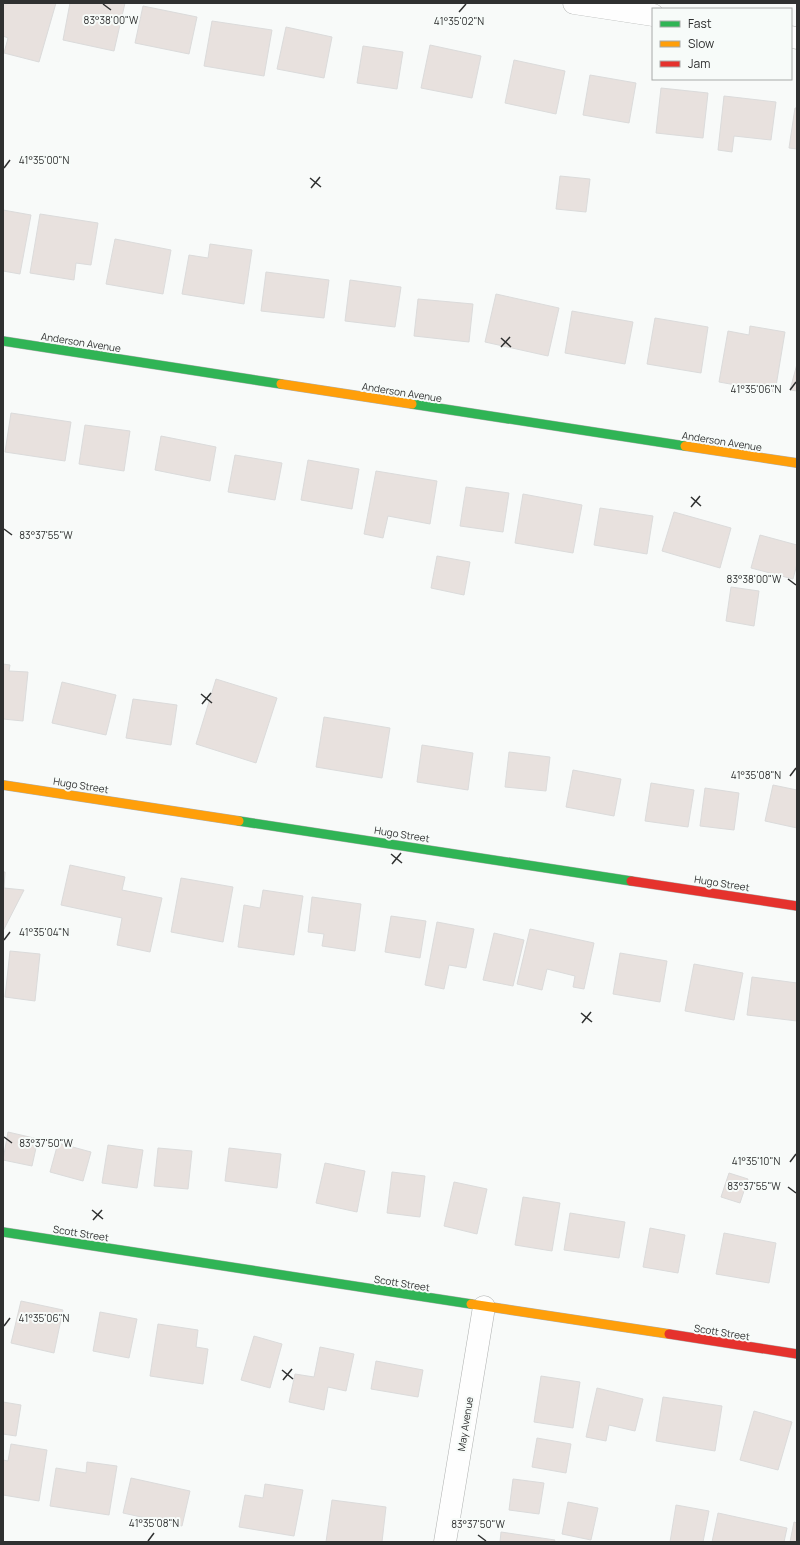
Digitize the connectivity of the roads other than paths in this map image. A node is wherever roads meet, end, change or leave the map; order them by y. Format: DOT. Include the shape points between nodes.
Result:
graph roads {
  1 [pos="574,3"];
  2 [pos="652,15"];
  3 [pos="3,341"];
  4 [pos="797,464"];
  5 [pos="3,784"];
  6 [pos="797,906"];
  7 [pos="3,1232"];
  8 [pos="484,1307"];
  9 [pos="797,1354"];
  10 [pos="445,1542"];
  1 -- 2 [label="street"];
  3 -- 4 [label="street, Anderson Avenue"];
  5 -- 6 [label="street, Hugo Street"];
  7 -- 8 [label="street, Scott Street"];
  8 -- 9 [label="street, Scott Street"];
  8 -- 10 [label="street, May Avenue"];
}
